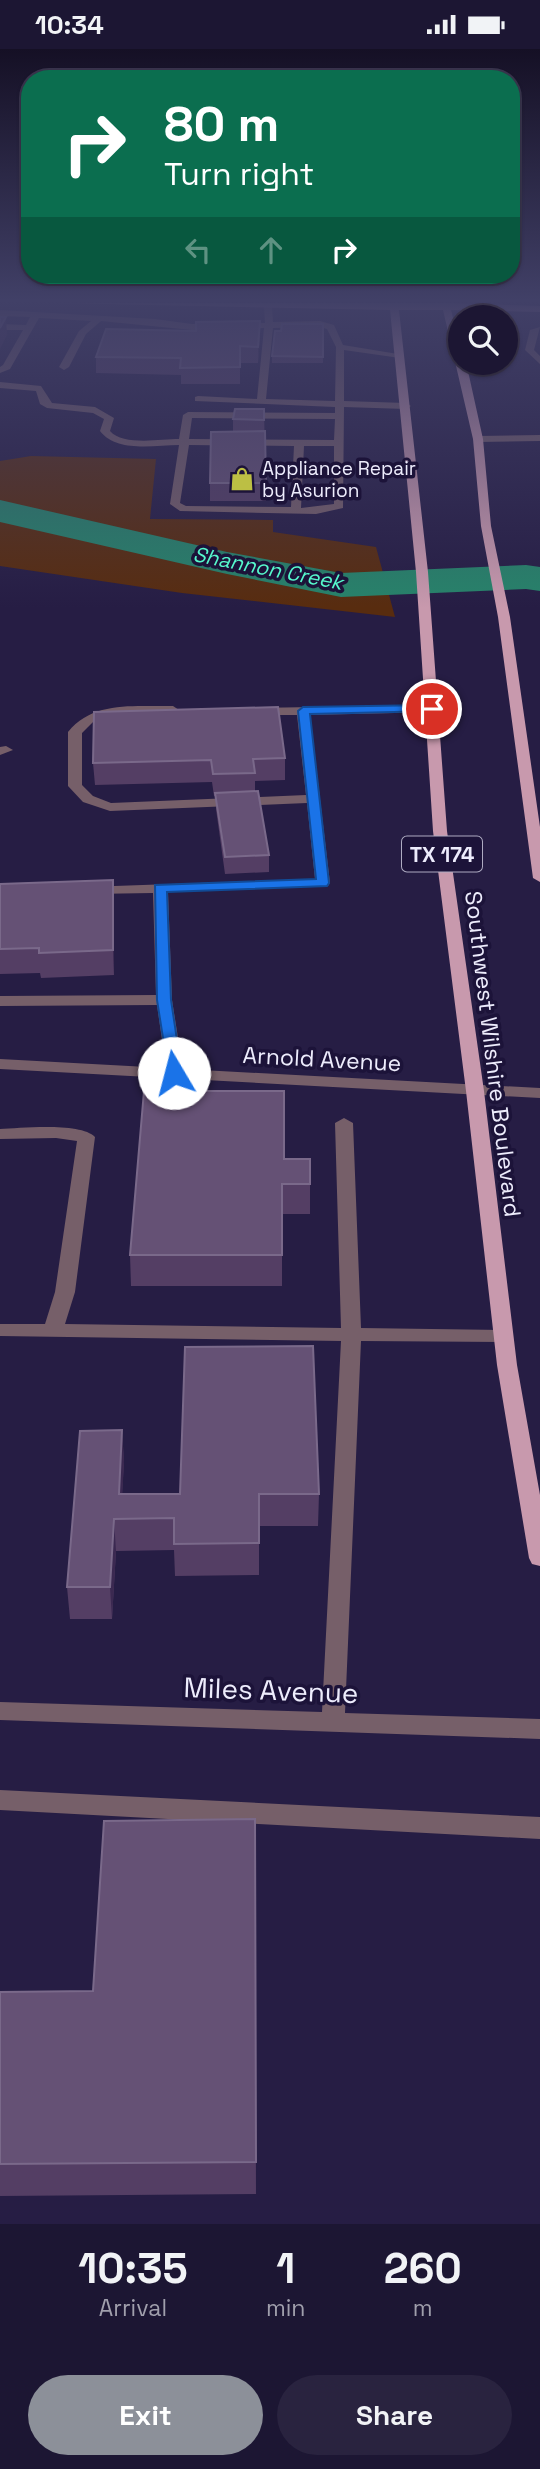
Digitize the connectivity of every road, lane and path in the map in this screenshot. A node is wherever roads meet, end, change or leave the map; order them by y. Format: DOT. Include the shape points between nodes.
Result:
graph roads {
  1 [pos="46,404"];
  2 [pos="338,404"];
  3 [pos="372,404"];
  4 [pos="470,404"];
  5 [pos="406,406"];
  6 [pos="338,416"];
  7 [pos="540,438"];
  8 [pos="478,439"];
  9 [pos="184,443"];
  10 [pos="299,443"];
  11 [pos="338,443"];
  12 [pos="296,511"];
  13 [pos="432,709"];
  14 [pos="183,711"];
  15 [pos="237,711"];
  16 [pos="303,711"];
  17 [pos="315,799"];
  18 [pos="536,824"];
  19 [pos="540,878"];
  20 [pos="160,888"];
  21 [pos="80,890"];
  22 [pos="164,1000"];
  23 [pos="0,1001"];
  24 [pos="0,1064"];
  25 [pos="174,1073"];
  26 [pos="475,1091"];
  27 [pos="540,1093"];
  28 [pos="344,1123"];
  29 [pos="0,1134"];
  30 [pos="0,1330"];
  31 [pos="53,1330"];
  32 [pos="351,1334"];
  33 [pos="503,1336"];
  34 [pos="540,1558"];
  35 [pos="0,1711"];
  36 [pos="333,1722"];
  37 [pos="540,1729"];
  38 [pos="0,1800"];
  39 [pos="540,1828"];
  1 -- 9 [label="street" via="102,412 109,418 106,431 117,440"];
  2 -- 6 [label="street"];
  3 -- 5 [label="street"];
  4 -- 8 [label="main road"];
  5 -- 13 [label="main road, Southwest Wilshire Boulevard / TX 174"];
  6 -- 9 [label="street" via="188,415"];
  6 -- 11 [label="street"];
  7 -- 8 [label="street"];
  8 -- 18 [label="main road" via="486,526"];
  9 -- 10 [label="street"];
  9 -- 12 [label="street" via="175,505 184,509"];
  10 -- 11 [label="street"];
  10 -- 12 [label="street"];
  11 -- 12 [label="street" via="339,506"];
  13 -- 16 [label="street"];
  13 -- 26 [label="main road, Southwest Wilshire Boulevard / TX 174" via="440,831"];
  14 -- 17 [label="street" via="107,712 81,723 75,732 75,786 80,793 110,807"];
  15 -- 16 [label="street"];
  16 -- 17 [label="street"];
  17 -- 20 [label="street" via="323,883"];
  18 -- 19 [label="main road"];
  20 -- 21 [label="street"];
  20 -- 22 [label="street"];
  22 -- 23 [label="street"];
  22 -- 25 [label="street"];
  24 -- 25 [label="street, Arnold Avenue"];
  25 -- 26 [label="street, Arnold Avenue"];
  26 -- 27 [label="street, Arnold Avenue"];
  26 -- 33 [label="main road, Southwest Wilshire Boulevard / TX 174"];
  28 -- 32 [label="street"];
  29 -- 31 [label="street" via="86,1137 65,1292"];
  30 -- 31 [label="street"];
  31 -- 32 [label="street"];
  32 -- 33 [label="street"];
  32 -- 36 [label="street"];
  33 -- 34 [label="main road, Southwest Wilshire Boulevard / TX 174"];
  35 -- 36 [label="street, Miles Avenue"];
  36 -- 37 [label="street, Miles Avenue"];
  38 -- 39 [label="street"];
}
